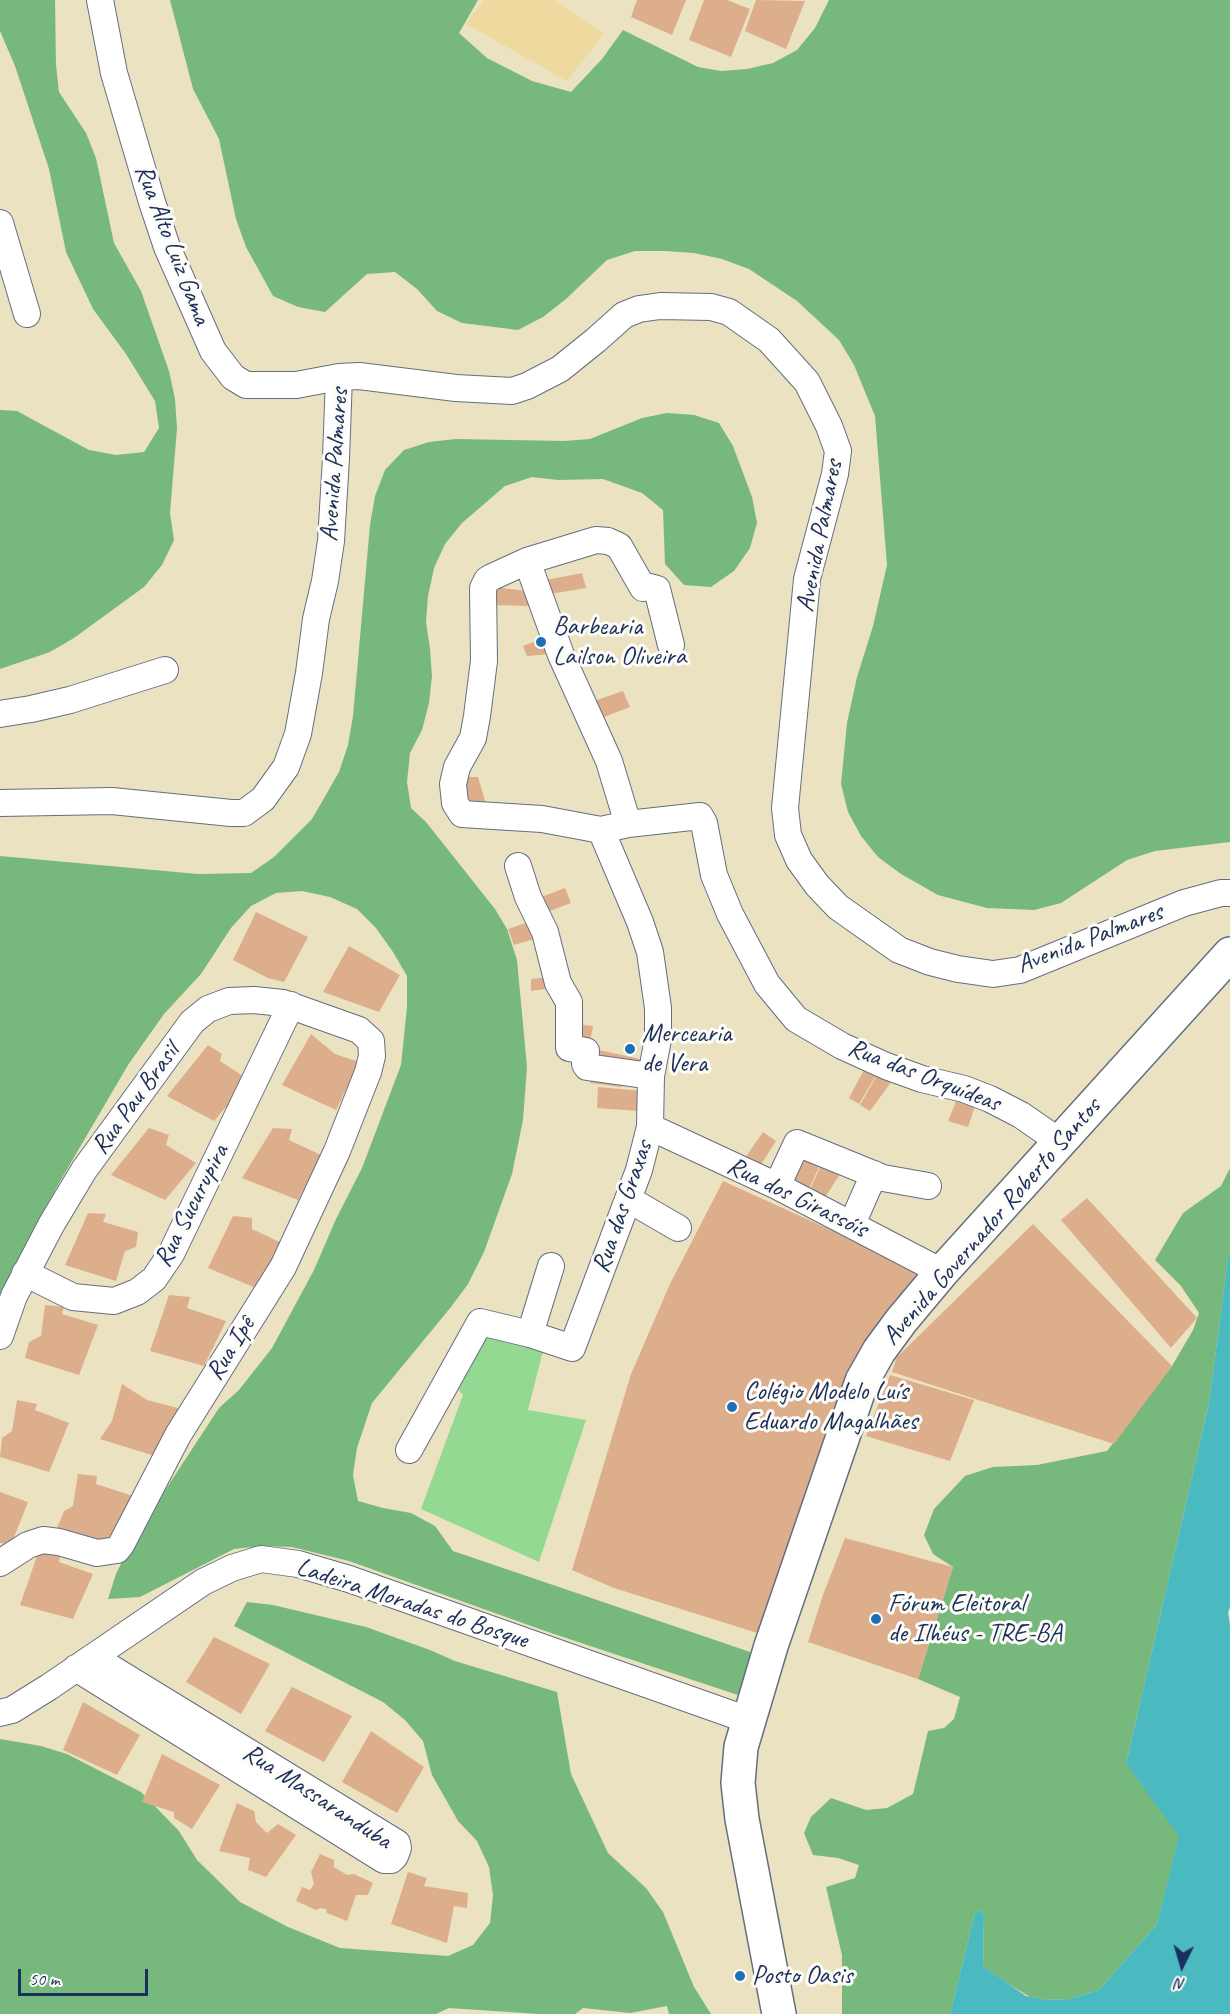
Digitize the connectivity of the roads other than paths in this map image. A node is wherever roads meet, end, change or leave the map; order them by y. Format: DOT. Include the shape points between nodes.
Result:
graph roads {
  1 [pos="100,0"];
  2 [pos="0,223"];
  3 [pos="27,314"];
  4 [pos="339,377"];
  5 [pos="527,561"];
  6 [pos="671,645"];
  7 [pos="165,670"];
  8 [pos="0,714"];
  9 [pos="0,803"];
  10 [pos="628,824"];
  11 [pos="601,830"];
  12 [pos="518,866"];
  13 [pos="1230,892"];
  14 [pos="1230,954"];
  15 [pos="291,1005"];
  16 [pos="359,1030"];
  17 [pos="651,1076"];
  18 [pos="650,1127"];
  19 [pos="1060,1142"];
  20 [pos="874,1174"];
  21 [pos="777,1186"];
  22 [pos="928,1186"];
  23 [pos="628,1199"];
  24 [pos="852,1224"];
  25 [pos="678,1228"];
  26 [pos="550,1266"];
  27 [pos="942,1272"];
  28 [pos="25,1273"];
  29 [pos="530,1334"];
  30 [pos="0,1336"];
  31 [pos="409,1450"];
  32 [pos="0,1563"];
  33 [pos="84,1662"];
  34 [pos="0,1713"];
  35 [pos="748,1720"];
  36 [pos="313,1804"];
  37 [pos="779,2014"];
  1 -- 4 [label="street, Rua Alto Luiz Gama" via="114,73 152,202 178,274 213,351 233,376 246,385 296,386"];
  2 -- 3 [label="street"];
  4 -- 9 [label="street, Avenida Palmares" via="331,541 309,673 298,734 286,768 263,799 244,813 112,801"];
  4 -- 13 [label="street, Avenida Palmares" via="512,391 560,369 624,315 639,309 703,306 729,312 769,340 807,381 838,451 807,579 785,808 788,835 799,860 817,885 838,906 899,950 930,962 993,974 1020,970 1184,903"];
  5 -- 6 [label="street" via="596,540 619,546 643,588 657,589"];
  5 -- 10 [label="street" via="557,646 609,761"];
  5 -- 11 [label="street" via="487,580 483,588 484,661 477,716 473,738 457,767 453,784 455,803 462,814 542,819"];
  7 -- 8 [label="street" via="70,700"];
  10 -- 11 [label="street"];
  10 -- 19 [label="street, Rua das Orquídeas" via="700,816 714,875 730,914 767,984 796,1019 886,1066 990,1099 1022,1115"];
  11 -- 17 [label="street, Rua das Graxas" via="650,951 658,1008 658,1039"];
  12 -- 17 [label="street" via="545,933 558,983 569,1002 568,1048 586,1051 587,1068"];
  14 -- 19 [label="main road, Avenida Governador Roberto Santos"];
  15 -- 16 [label="street, Rua Pau Brasil"];
  15 -- 28 [label="street, Rua Pau Brasil" via="229,1001 208,1009 192,1022 84,1170"];
  15 -- 28 [label="street, Rua Sucurupira" via="171,1254 154,1280 137,1292 114,1300 73,1297"];
  16 -- 32 [label="street, Rua Ipê" via="371,1041 368,1072 298,1236 283,1267 178,1435 121,1545 117,1550 97,1553 43,1540"];
  17 -- 18 [label="street, Rua das Graxas"];
  18 -- 21 [label="street, Rua dos Girassóis"];
  18 -- 23 [label="street, Rua das Graxas"];
  19 -- 27 [label="main road, Avenida Governador Roberto Santos"];
  20 -- 21 [label="street" via="797,1143"];
  20 -- 22 [label="street"];
  20 -- 24 [label="street"];
  21 -- 24 [label="street, Rua dos Girassóis"];
  23 -- 25 [label="street"];
  23 -- 29 [label="street, Rua das Graxas" via="572,1348"];
  24 -- 27 [label="street, Rua dos Girassóis"];
  26 -- 29 [label="street"];
  27 -- 35 [label="main road, Avenida Governador Roberto Santos" via="900,1321 862,1380"];
  28 -- 30 [label="street, Rua Pau Brasil"];
  29 -- 31 [label="street, Rua das Graxas" via="480,1322"];
  33 -- 34 [label="street, Ladeira Moradas do Bosque" via="12,1710"];
  33 -- 35 [label="street, Ladeira Moradas do Bosque" via="203,1582 261,1559 298,1564 350,1579"];
  33 -- 36 [label="street, Rua Massaranduba"];
  35 -- 37 [label="main road, Avenida Governador Roberto Santos" via="738,1783"];
}
